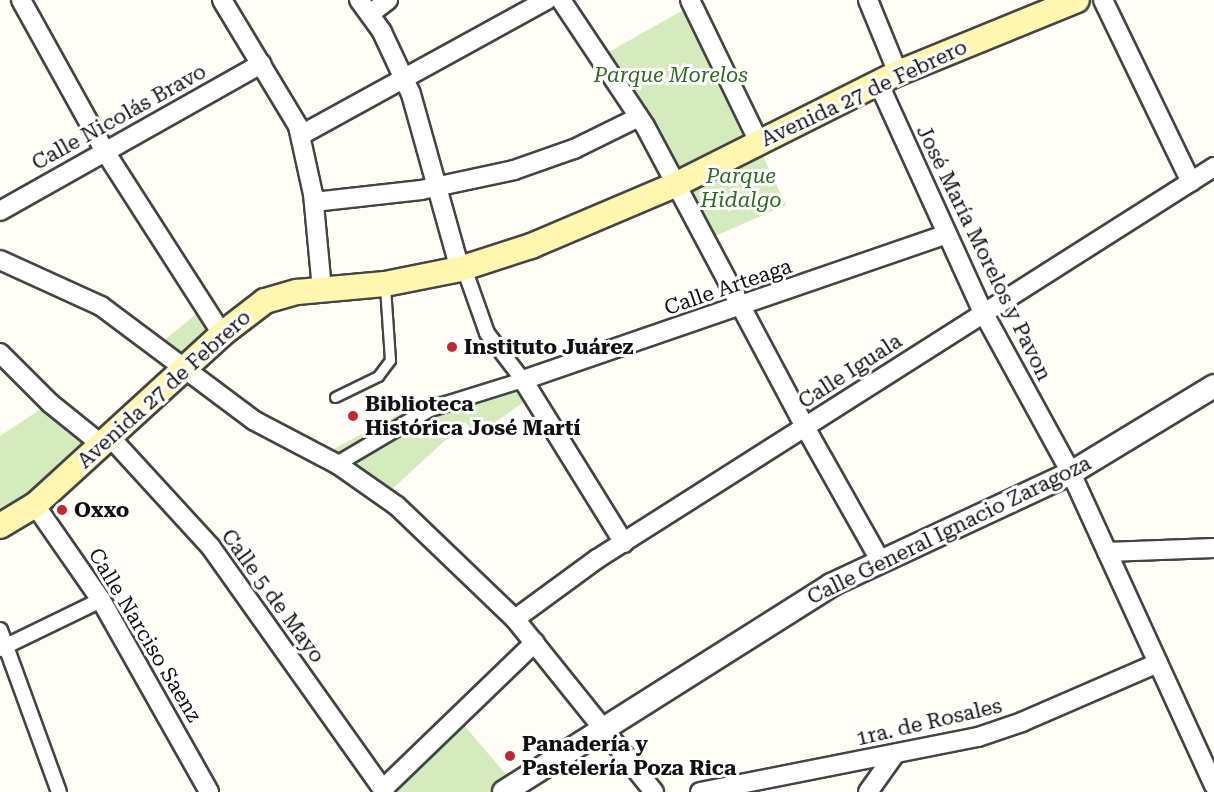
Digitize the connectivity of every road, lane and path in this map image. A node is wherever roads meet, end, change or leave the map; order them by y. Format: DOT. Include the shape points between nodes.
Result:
graph roads {
  1 [pos="21,0"];
  2 [pos="222,0"];
  3 [pos="388,0"];
  4 [pos="547,0"];
  5 [pos="561,0"];
  6 [pos="690,0"];
  7 [pos="868,0"];
  8 [pos="1077,0"];
  9 [pos="1103,0"];
  10 [pos="365,7"];
  11 [pos="261,64"];
  12 [pos="888,78"];
  13 [pos="404,79"];
  14 [pos="639,117"];
  15 [pos="301,135"];
  16 [pos="759,142"];
  17 [pos="104,150"];
  18 [pos="1214,168"];
  19 [pos="1191,182"];
  20 [pos="677,184"];
  21 [pos="438,186"];
  22 [pos="314,202"];
  23 [pos="0,211"];
  24 [pos="947,234"];
  25 [pos="0,260"];
  26 [pos="462,268"];
  27 [pos="385,284"];
  28 [pos="322,290"];
  29 [pos="742,307"];
  30 [pos="983,312"];
  31 [pos="222,334"];
  32 [pos="0,353"];
  33 [pos="185,369"];
  34 [pos="523,380"];
  35 [pos="1214,386"];
  36 [pos="335,397"];
  37 [pos="805,427"];
  38 [pos="106,441"];
  39 [pos="337,464"];
  40 [pos="1071,473"];
  41 [pos="35,505"];
  42 [pos="0,526"];
  43 [pos="624,543"];
  44 [pos="1214,548"];
  45 [pos="1107,552"];
  46 [pos="880,560"];
  47 [pos="101,600"];
  48 [pos="515,619"];
  49 [pos="0,630"];
  50 [pos="535,642"];
  51 [pos="3,648"];
  52 [pos="1158,663"];
  53 [pos="606,728"];
  54 [pos="895,754"];
  55 [pos="1214,786"];
  56 [pos="384,790"];
  57 [pos="59,792"];
  58 [pos="209,792"];
  59 [pos="504,792"];
  60 [pos="654,792"];
  61 [pos="700,792"];
  62 [pos="868,792"];
  1 -- 17 [label="street"];
  2 -- 11 [label="street"];
  3 -- 10 [label="street"];
  4 -- 13 [label="street"];
  5 -- 14 [label="street"];
  6 -- 16 [label="street"];
  7 -- 12 [label="street, José María Morelos y Pavon"];
  8 -- 12 [label="main road, Avenida 27 de Febrero"];
  9 -- 19 [label="street"];
  10 -- 13 [label="street"];
  11 -- 15 [label="street"];
  11 -- 17 [label="street, Calle Nicolás Bravo"];
  12 -- 16 [label="main road, Avenida 27 de Febrero"];
  12 -- 24 [label="street, José María Morelos y Pavon"];
  13 -- 15 [label="street"];
  13 -- 21 [label="street"];
  14 -- 20 [label="street"];
  14 -- 21 [label="street" via="549,160"];
  15 -- 22 [label="street"];
  16 -- 20 [label="main road, Avenida 27 de Febrero"];
  17 -- 23 [label="street, Calle Nicolás Bravo"];
  17 -- 31 [label="street"];
  18 -- 19 [label="street, Calle Iguala"];
  19 -- 30 [label="street, Calle Iguala"];
  20 -- 26 [label="main road, Avenida 27 de Febrero" via="541,242"];
  20 -- 29 [label="street"];
  21 -- 22 [label="street"];
  21 -- 26 [label="street"];
  22 -- 28 [label="street"];
  24 -- 29 [label="street, Calle Arteaga"];
  24 -- 30 [label="street, José María Morelos y Pavon"];
  25 -- 33 [label="street" via="101,306"];
  26 -- 27 [label="main road, Avenida 27 de Febrero"];
  26 -- 34 [label="street" via="487,333"];
  27 -- 28 [label="main road, Avenida 27 de Febrero"];
  27 -- 36 [label="lane" via="390,360 378,376"];
  28 -- 31 [label="main road, Avenida 27 de Febrero" via="286,293 265,301"];
  29 -- 34 [label="street, Calle Arteaga"];
  29 -- 37 [label="street"];
  30 -- 37 [label="street, Calle Iguala"];
  30 -- 40 [label="street, José María Morelos y Pavon"];
  31 -- 33 [label="main road, Avenida 27 de Febrero"];
  32 -- 38 [label="street, Calle 5 de Mayo" via="50,403"];
  33 -- 38 [label="main road, Avenida 27 de Febrero"];
  33 -- 39 [label="street" via="255,421"];
  34 -- 39 [label="street" via="430,409"];
  34 -- 43 [label="street"];
  35 -- 40 [label="street, Calle General Ignacio Zaragoza"];
  37 -- 43 [label="street, Calle Iguala"];
  37 -- 46 [label="street"];
  38 -- 41 [label="main road, Avenida 27 de Febrero"];
  38 -- 56 [label="street, Calle 5 de Mayo" via="180,510 221,561"];
  39 -- 48 [label="street" via="401,510"];
  40 -- 45 [label="street, José María Morelos y Pavon"];
  40 -- 46 [label="street, Calle General Ignacio Zaragoza"];
  41 -- 42 [label="main road, Avenida 27 de Febrero"];
  41 -- 47 [label="street, Calle Narciso Saenz"];
  43 -- 48 [label="street, Calle Iguala"];
  44 -- 45 [label="street"];
  45 -- 52 [label="street, José María Morelos y Pavon"];
  46 -- 53 [label="street, Calle General Ignacio Zaragoza" via="742,639"];
  47 -- 51 [label="street"];
  47 -- 58 [label="street, Calle Narciso Saenz"];
  48 -- 50 [label="street"];
  49 -- 51 [label="street"];
  50 -- 53 [label="street"];
  50 -- 56 [label="street"];
  51 -- 57 [label="street"];
  52 -- 54 [label="street, 1ra. de Rosales" via="993,732"];
  52 -- 55 [label="street, José María Morelos y Pavon"];
  53 -- 59 [label="street, Calle General Ignacio Zaragoza"];
  53 -- 60 [label="street"];
  54 -- 61 [label="street, 1ra. de Rosales"];
  54 -- 62 [label="street"];
}
